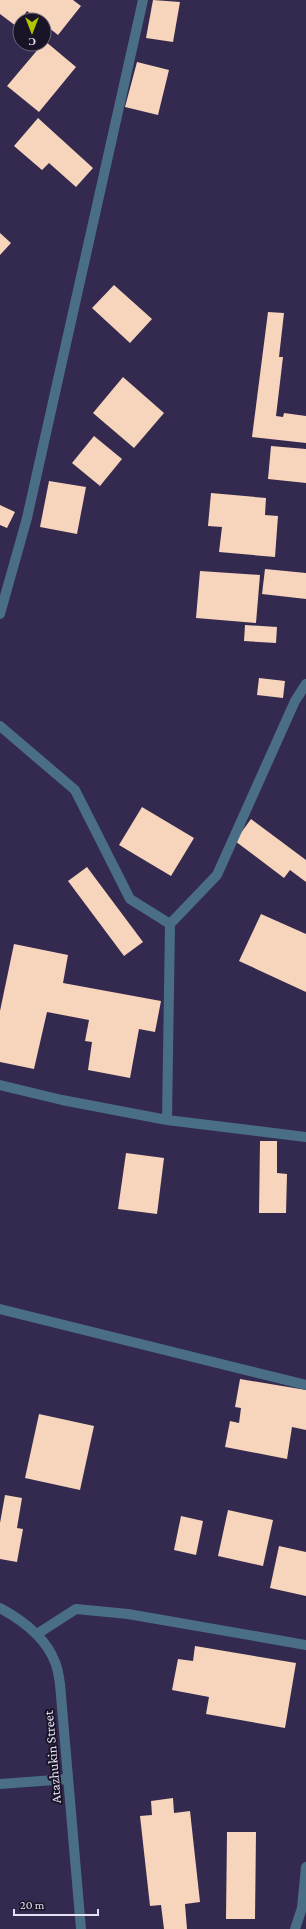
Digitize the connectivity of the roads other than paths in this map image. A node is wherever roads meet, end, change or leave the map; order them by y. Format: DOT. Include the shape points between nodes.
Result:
graph roads {
  1 [pos="144,0"];
  2 [pos="0,614"];
  3 [pos="306,684"];
  4 [pos="0,726"];
  5 [pos="170,924"];
  6 [pos="0,1085"];
  7 [pos="167,1120"];
  8 [pos="306,1137"];
  9 [pos="0,1309"];
  10 [pos="306,1385"];
  11 [pos="0,1608"];
  12 [pos="36,1634"];
  13 [pos="306,1645"];
  14 [pos="68,1779"];
  15 [pos="0,1784"];
  16 [pos="306,1867"];
  17 [pos="81,1929"];
  18 [pos="295,1929"];
  1 -- 2 [label="street" via="27,518"];
  3 -- 5 [label="street" via="295,702 217,875"];
  4 -- 5 [label="street" via="75,790 130,899"];
  5 -- 7 [label="street"];
  6 -- 7 [label="street"];
  7 -- 8 [label="street"];
  9 -- 10 [label="street"];
  11 -- 12 [label="street, Atazhukin Street"];
  12 -- 13 [label="street" via="76,1609 128,1614"];
  12 -- 14 [label="street, Atazhukin Street" via="55,1662 60,1684"];
  14 -- 15 [label="street"];
  14 -- 17 [label="street, Atazhukin Street"];
  16 -- 18 [label="street" via="302,1908"];
}
